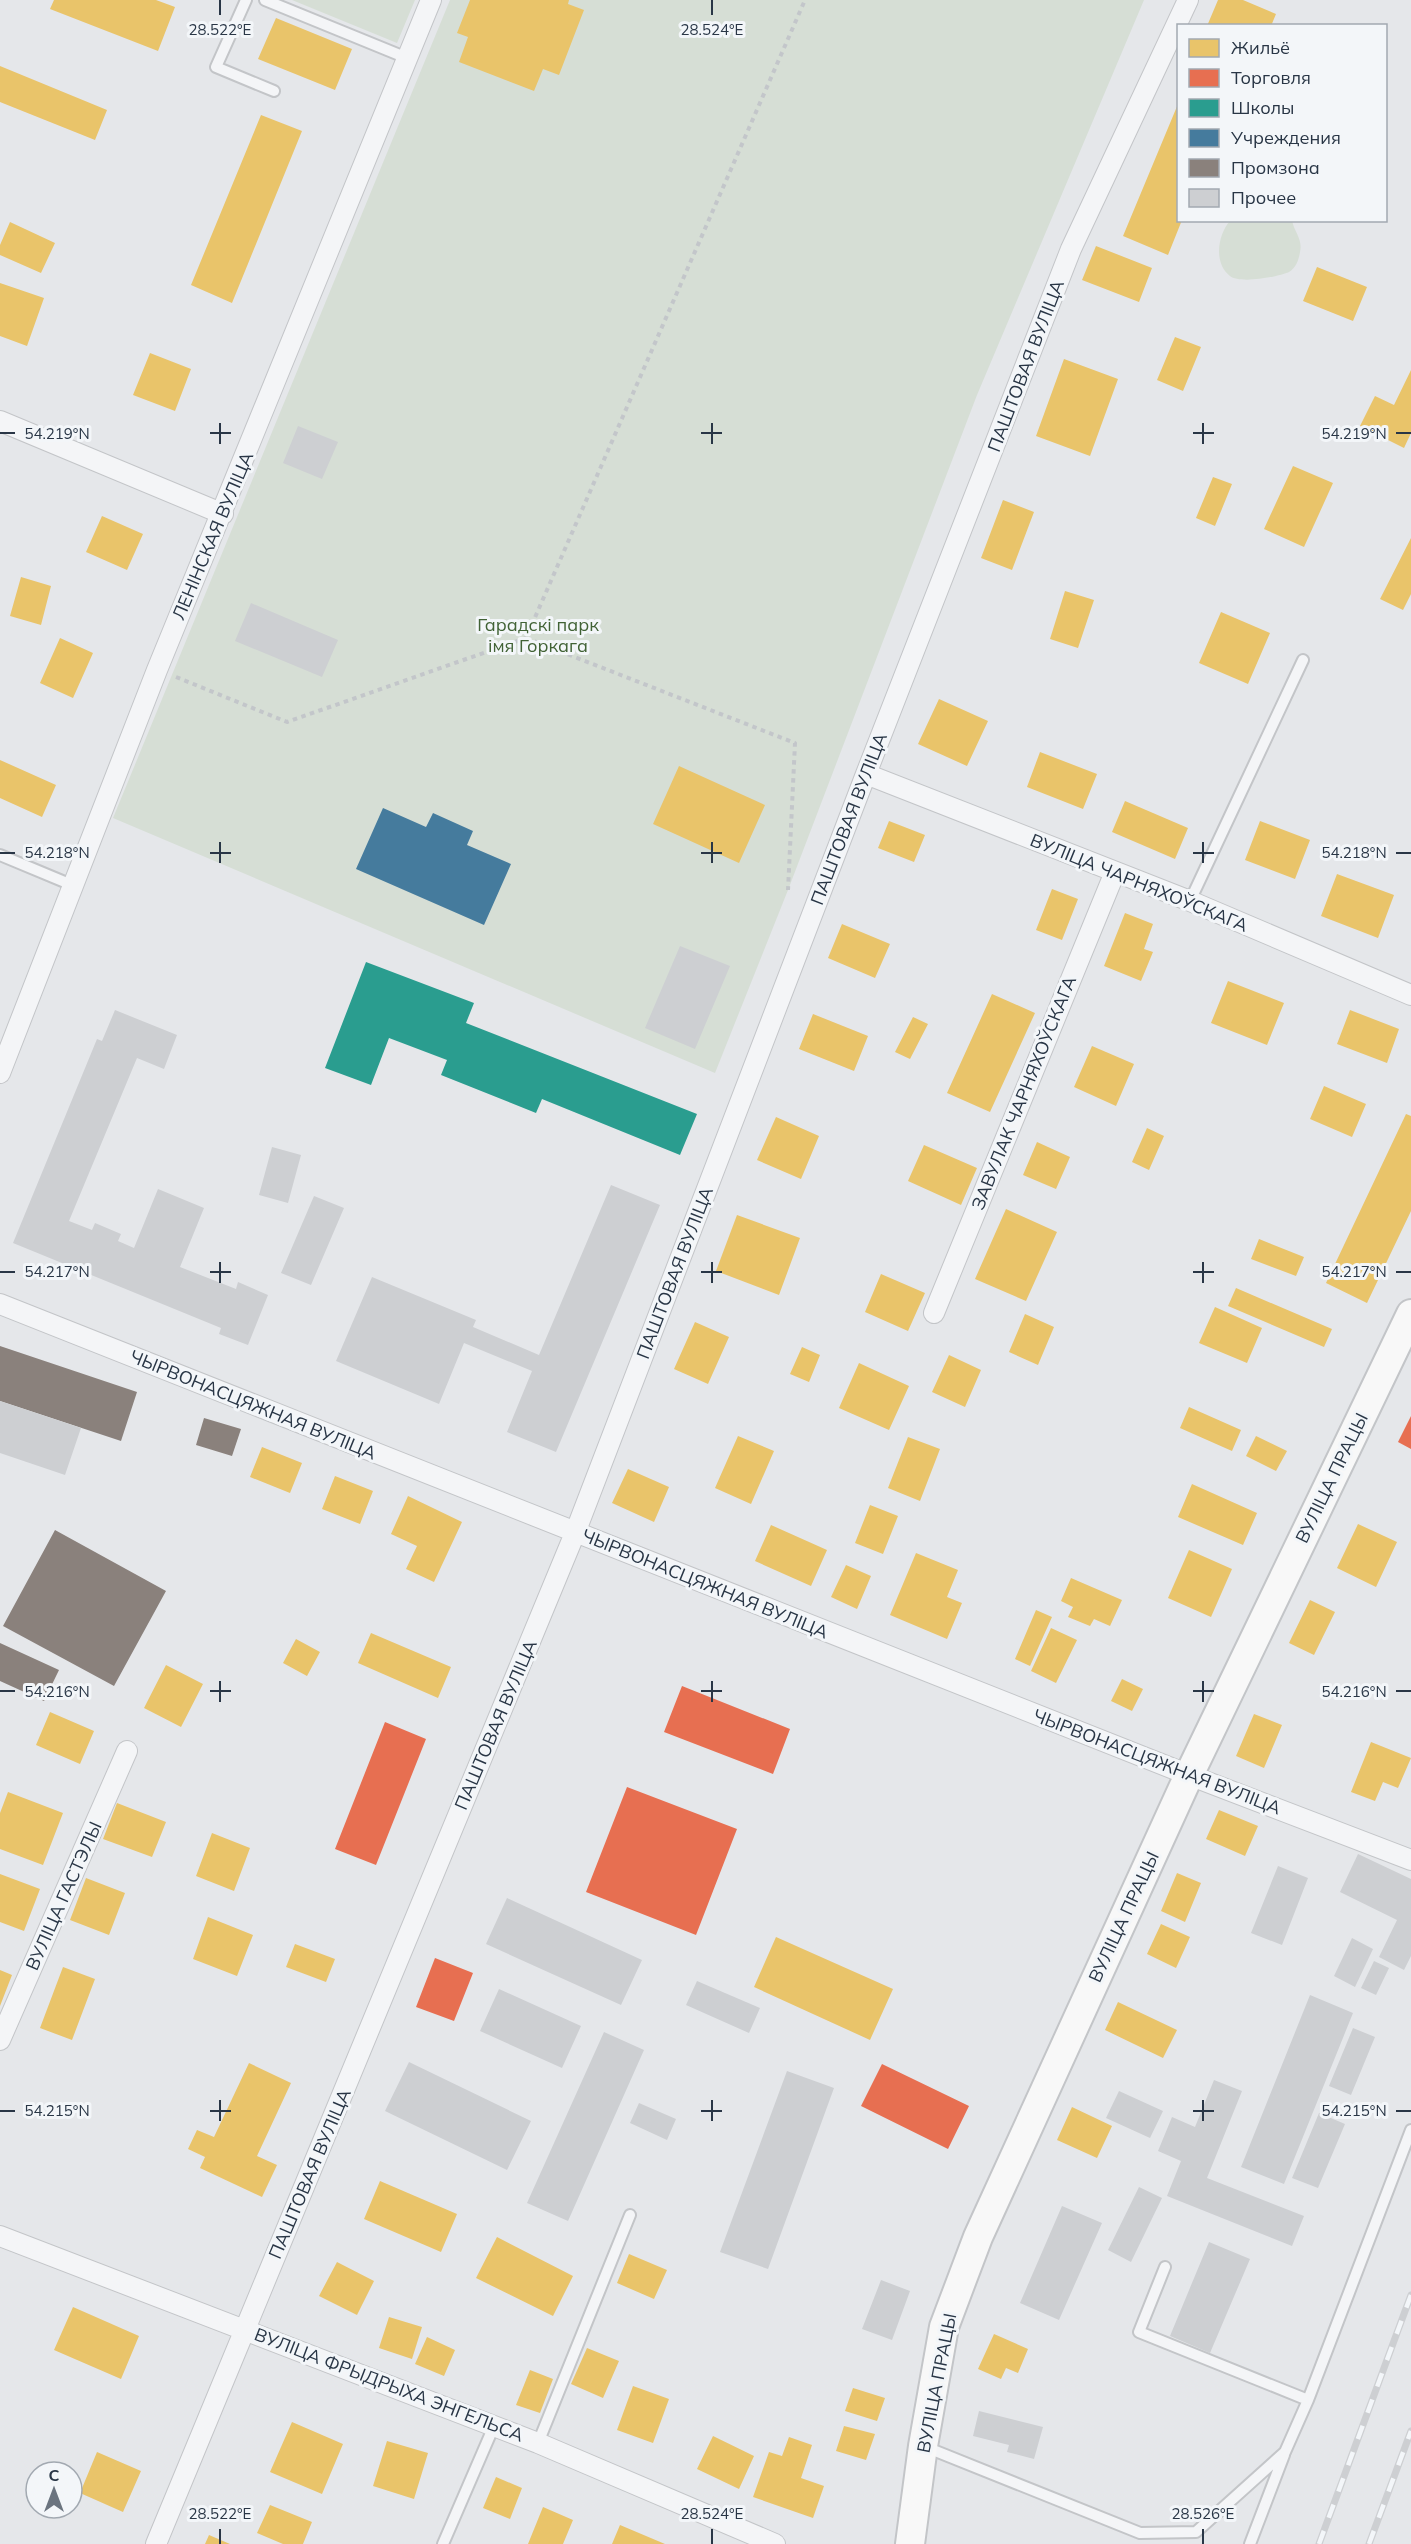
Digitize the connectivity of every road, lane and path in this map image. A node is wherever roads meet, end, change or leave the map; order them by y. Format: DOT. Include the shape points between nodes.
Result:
graph roads {
  1 [pos="246,0"];
  2 [pos="265,0"];
  3 [pos="431,0"];
  4 [pos="805,0"];
  5 [pos="1188,0"];
  6 [pos="407,58"];
  7 [pos="274,91"];
  8 [pos="0,421"];
  9 [pos="222,514"];
  10 [pos="526,638"];
  11 [pos="1303,660"];
  12 [pos="157,670"];
  13 [pos="866,774"];
  14 [pos="0,855"];
  15 [pos="1115,872"];
  16 [pos="72,885"];
  17 [pos="788,890"];
  18 [pos="1190,901"];
  19 [pos="1411,995"];
  20 [pos="0,1073"];
  21 [pos="0,1304"];
  22 [pos="934,1313"];
  23 [pos="1411,1314"];
  24 [pos="575,1533"];
  25 [pos="127,1751"];
  26 [pos="1189,1775"];
  27 [pos="1411,1860"];
  28 [pos="0,2040"];
  29 [pos="1411,2130"];
  30 [pos="630,2216"];
  31 [pos="0,2236"];
  32 [pos="1165,2267"];
  33 [pos="245,2329"];
  34 [pos="1308,2400"];
  35 [pos="494,2426"];
  36 [pos="538,2443"];
  37 [pos="923,2446"];
  38 [pos="1285,2452"];
  39 [pos="156,2544"];
  40 [pos="443,2544"];
  41 [pos="775,2544"];
  42 [pos="910,2544"];
  43 [pos="1250,2544"];
  1 -- 7 [label="lane" via="216,67"];
  2 -- 6 [label="lane"];
  3 -- 6 [label="street, ЛЕНІНСКАЯ ВУЛІЦА"];
  4 -- 10 [label="path"];
  5 -- 13 [label="street, ПАШТОВАЯ ВУЛІЦА" via="1071,249"];
  6 -- 9 [label="street, ЛЕНІНСКАЯ ВУЛІЦА"];
  8 -- 9 [label="street"];
  9 -- 12 [label="street, ЛЕНІНСКАЯ ВУЛІЦА"];
  10 -- 12 [label="path" via="287,722"];
  10 -- 17 [label="path" via="795,743"];
  11 -- 18 [label="lane"];
  12 -- 16 [label="street, ЛЕНІНСКАЯ ВУЛІЦА"];
  13 -- 15 [label="street, ВУЛІЦА ЧАРНЯХОЎСКАГА"];
  13 -- 24 [label="street, ПАШТОВАЯ ВУЛІЦА"];
  14 -- 16 [label="lane"];
  15 -- 18 [label="street, ВУЛІЦА ЧАРНЯХОЎСКАГА"];
  15 -- 22 [label="street, ЗАВУЛАК ЧАРНЯХОЎСКАГА"];
  16 -- 20 [label="street, ЛЕНІНСКАЯ ВУЛІЦА"];
  18 -- 19 [label="street, ВУЛІЦА ЧАРНЯХОЎСКАГА"];
  21 -- 24 [label="street, ЧЫРВОНАСЦЯЖНАЯ ВУЛІЦА"];
  23 -- 26 [label="main road, ВУЛІЦА ПРАЦЫ"];
  24 -- 26 [label="street, ЧЫРВОНАСЦЯЖНАЯ ВУЛІЦА"];
  24 -- 33 [label="street, ПАШТОВАЯ ВУЛІЦА"];
  25 -- 28 [label="street, ВУЛІЦА ГАСТЭЛЫ"];
  26 -- 27 [label="street, ЧЫРВОНАСЦЯЖНАЯ ВУЛІЦА"];
  26 -- 37 [label="main road, ВУЛІЦА ПРАЦЫ" via="978,2237 944,2327"];
  29 -- 34 [label="lane"];
  30 -- 36 [label="lane"];
  31 -- 33 [label="street, ВУЛІЦА ФРЫДРЫХА ЭНГЕЛЬСА"];
  32 -- 34 [label="lane" via="1139,2332"];
  33 -- 35 [label="street, ВУЛІЦА ФРЫДРЫХА ЭНГЕЛЬСА"];
  33 -- 39 [label="street, ПАШТОВАЯ ВУЛІЦА"];
  34 -- 38 [label="lane"];
  35 -- 36 [label="street, ВУЛІЦА ФРЫДРЫХА ЭНГЕЛЬСА"];
  35 -- 40 [label="lane"];
  36 -- 41 [label="street, ВУЛІЦА ФРЫДРЫХА ЭНГЕЛЬСА"];
  37 -- 38 [label="lane" via="1140,2532 1196,2532"];
  37 -- 42 [label="main road, ВУЛІЦА ПРАЦЫ"];
  38 -- 43 [label="lane"];
}
